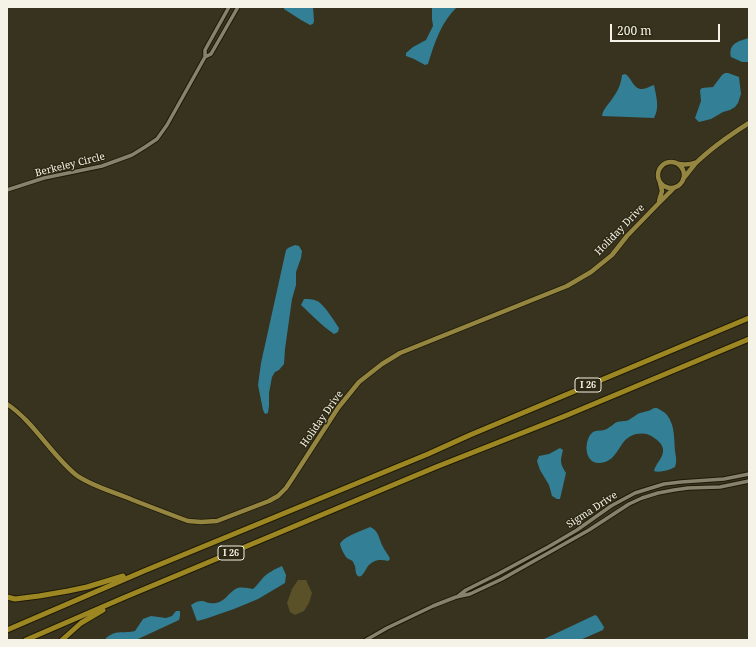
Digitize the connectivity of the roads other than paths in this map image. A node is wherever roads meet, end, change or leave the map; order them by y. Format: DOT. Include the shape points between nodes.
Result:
graph roads {
  1 [pos="229,7"];
  2 [pos="238,7"];
  3 [pos="205,57"];
  4 [pos="749,123"];
  5 [pos="700,160"];
  6 [pos="678,164"];
  7 [pos="684,180"];
  8 [pos="660,182"];
  9 [pos="674,188"];
  10 [pos="7,190"];
  11 [pos="657,204"];
  12 [pos="749,318"];
  13 [pos="749,339"];
  14 [pos="7,404"];
  15 [pos="749,474"];
  16 [pos="695,481"];
  17 [pos="749,481"];
  18 [pos="695,487"];
  19 [pos="577,530"];
  20 [pos="581,534"];
  21 [pos="144,571"];
  22 [pos="7,597"];
  23 [pos="456,597"];
  24 [pos="123,598"];
  25 [pos="7,630"];
  26 [pos="26,640"];
  27 [pos="62,640"];
  28 [pos="366,640"];
  1 -- 3 [label="street, Berkeley Circle" via="205,50"];
  2 -- 3 [label="street, Berkeley Circle" via="212,54"];
  3 -- 10 [label="street, Berkeley Circle" via="157,139 132,155 102,166 44,178"];
  4 -- 5 [label="main road"];
  5 -- 6 [label="main road" via="692,164"];
  5 -- 7 [label="main road"];
  6 -- 7 [label="main road" via="683,171"];
  6 -- 8 [label="main road" via="665,164 658,174"];
  7 -- 9 [label="main road"];
  8 -- 9 [label="main road" via="666,187"];
  8 -- 11 [label="main road, Holiday Drive" via="662,191"];
  9 -- 11 [label="main road, Holiday Drive"];
  11 -- 14 [label="main road, Holiday Drive" via="612,255 591,272 567,286 400,353 382,364 359,382 338,408 286,488 278,496 216,521 188,521 76,476 18,411"];
  12 -- 21 [label="highway, I 26"];
  13 -- 24 [label="highway, I 26"];
  15 -- 16 [label="street, Sigma Drive"];
  16 -- 18 [label="street"];
  16 -- 19 [label="street, Sigma Drive" via="664,484 635,493"];
  17 -- 18 [label="street, Sigma Drive" via="720,487"];
  18 -- 20 [label="street, Sigma Drive" via="642,498"];
  19 -- 20 [label="street"];
  19 -- 23 [label="street, Sigma Drive"];
  20 -- 23 [label="street, Sigma Drive" via="502,579 470,594"];
  21 -- 22 [label="highway" via="87,587 33,597"];
  21 -- 25 [label="highway, I 26"];
  23 -- 28 [label="street, Sigma Drive"];
  24 -- 26 [label="highway, I 26"];
  24 -- 27 [label="highway" via="81,623"];
}
